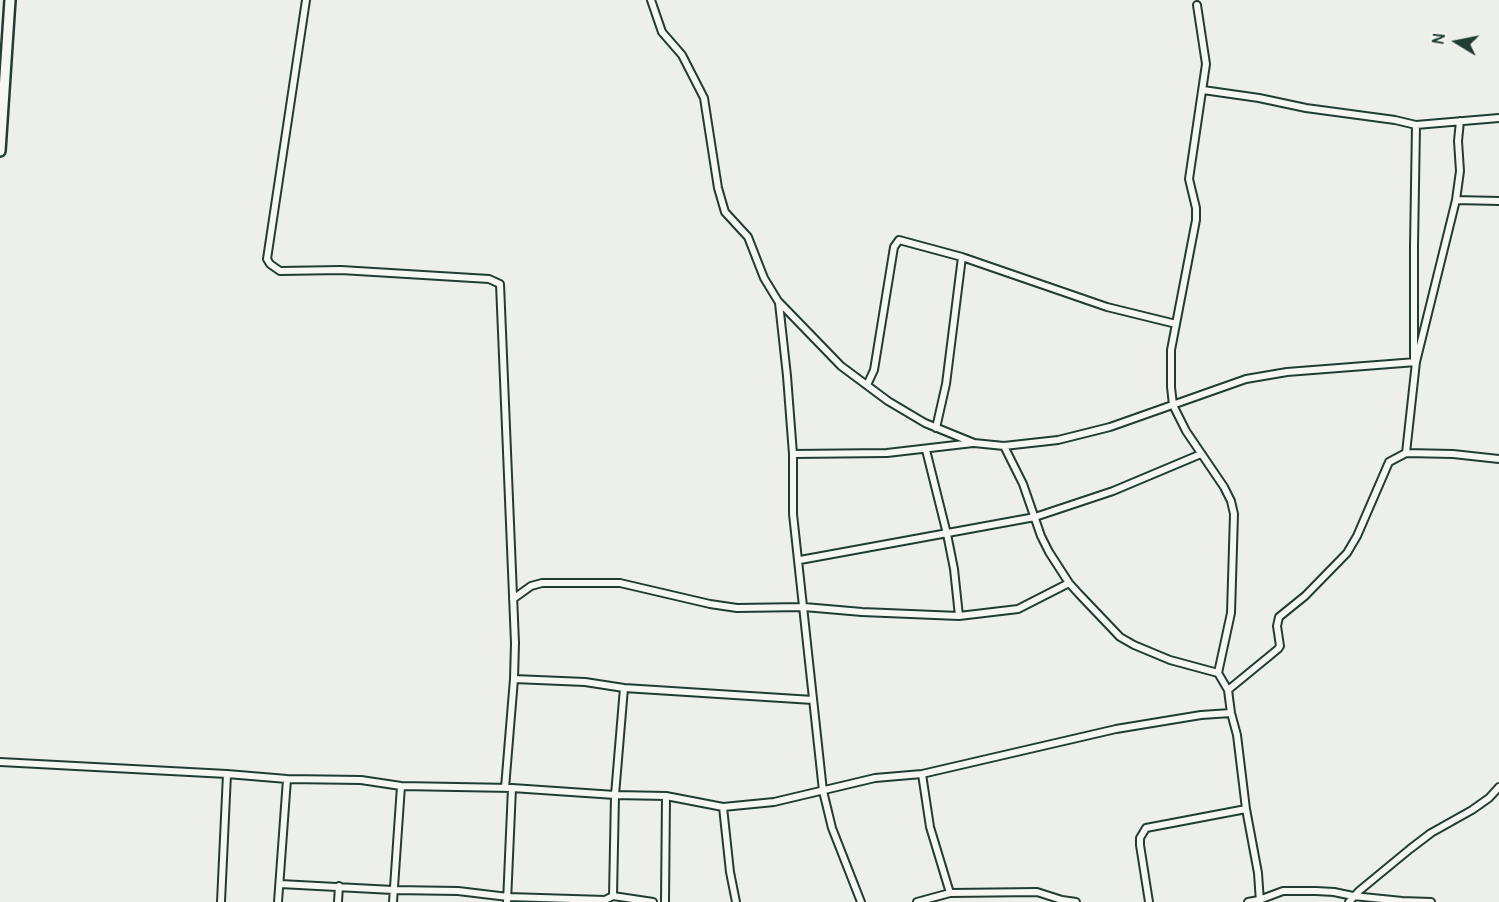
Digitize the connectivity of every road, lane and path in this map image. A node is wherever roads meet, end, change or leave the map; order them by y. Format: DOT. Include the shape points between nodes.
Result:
graph roads {
  1 [pos="10,0"];
  2 [pos="306,0"];
  3 [pos="651,0"];
  4 [pos="1197,5"];
  5 [pos="1203,90"];
  6 [pos="1499,118"];
  7 [pos="1460,121"];
  8 [pos="1416,125"];
  9 [pos="0,151"];
  10 [pos="1456,200"];
  11 [pos="1499,201"];
  12 [pos="962,257"];
  13 [pos="778,302"];
  14 [pos="1176,324"];
  15 [pos="1415,362"];
  16 [pos="867,385"];
  17 [pos="1173,405"];
  18 [pos="936,428"];
  19 [pos="974,443"];
  20 [pos="1004,446"];
  21 [pos="926,450"];
  22 [pos="1406,453"];
  23 [pos="793,454"];
  24 [pos="1201,454"];
  25 [pos="1499,459"];
  26 [pos="1035,517"];
  27 [pos="948,534"];
  28 [pos="800,560"];
  29 [pos="1069,583"];
  30 [pos="513,599"];
  31 [pos="804,607"];
  32 [pos="959,616"];
  33 [pos="1218,673"];
  34 [pos="514,679"];
  35 [pos="624,688"];
  36 [pos="1228,690"];
  37 [pos="813,700"];
  38 [pos="1231,713"];
  39 [pos="0,762"];
  40 [pos="227,774"];
  41 [pos="922,774"];
  42 [pos="286,779"];
  43 [pos="400,786"];
  44 [pos="1499,787"];
  45 [pos="509,788"];
  46 [pos="823,792"];
  47 [pos="615,795"];
  48 [pos="666,796"];
  49 [pos="723,807"];
  50 [pos="1246,809"];
  51 [pos="280,884"];
  52 [pos="339,886"];
  53 [pos="393,890"];
  54 [pos="950,893"];
  55 [pos="613,896"];
  56 [pos="507,899"];
  57 [pos="1351,899"];
  58 [pos="605,901"];
  59 [pos="1259,901"];
  60 [pos="221,902"];
  61 [pos="278,902"];
  62 [pos="338,902"];
  63 [pos="393,902"];
  64 [pos="653,902"];
  65 [pos="665,902"];
  66 [pos="736,902"];
  67 [pos="861,902"];
  68 [pos="917,902"];
  69 [pos="1076,902"];
  70 [pos="1149,902"];
  71 [pos="1248,902"];
  72 [pos="1431,902"];
  1 -- 9 [label="main road"];
  2 -- 30 [label="street" via="267,259 280,271 341,270 489,279 500,284"];
  3 -- 13 [label="street" via="662,32 682,55 704,98 725,212 748,237"];
  4 -- 5 [label="street" via="1206,64"];
  5 -- 8 [label="street"];
  5 -- 14 [label="street" via="1189,179 1196,220"];
  6 -- 7 [label="street"];
  7 -- 8 [label="street"];
  7 -- 10 [label="street"];
  8 -- 15 [label="street"];
  10 -- 11 [label="street"];
  10 -- 15 [label="street"];
  12 -- 14 [label="street" via="1107,307"];
  12 -- 16 [label="street" via="896,242 875,363"];
  12 -- 18 [label="street" via="946,384"];
  13 -- 16 [label="street" via="841,366"];
  13 -- 23 [label="street"];
  14 -- 17 [label="street" via="1170,364"];
  15 -- 17 [label="street" via="1246,379"];
  15 -- 22 [label="street"];
  16 -- 18 [label="street"];
  17 -- 20 [label="street" via="1074,436"];
  17 -- 24 [label="street"];
  18 -- 19 [label="street"];
  19 -- 20 [label="street"];
  19 -- 21 [label="street"];
  20 -- 26 [label="street"];
  21 -- 23 [label="street"];
  21 -- 27 [label="street"];
  22 -- 25 [label="street"];
  22 -- 36 [label="street" via="1386,466 1347,553 1279,617 1280,648"];
  23 -- 28 [label="street" via="793,514"];
  24 -- 26 [label="street" via="1113,491"];
  24 -- 33 [label="street" via="1224,487 1234,514 1231,613"];
  26 -- 27 [label="street"];
  26 -- 29 [label="street" via="1049,552"];
  27 -- 28 [label="street"];
  27 -- 32 [label="street"];
  28 -- 31 [label="street"];
  29 -- 32 [label="street" via="1018,609"];
  29 -- 33 [label="street" via="1120,637 1170,660"];
  30 -- 31 [label="street" via="542,583 620,583 737,608"];
  30 -- 34 [label="street"];
  31 -- 32 [label="street"];
  31 -- 37 [label="street"];
  33 -- 36 [label="street"];
  34 -- 35 [label="street"];
  34 -- 45 [label="street"];
  35 -- 37 [label="street"];
  35 -- 47 [label="street"];
  36 -- 38 [label="street"];
  37 -- 46 [label="street"];
  38 -- 41 [label="street" via="1116,729"];
  38 -- 50 [label="street"];
  39 -- 40 [label="street"];
  40 -- 42 [label="street"];
  40 -- 60 [label="street"];
  41 -- 46 [label="street" via="875,778"];
  41 -- 54 [label="street" via="930,827"];
  42 -- 43 [label="street" via="361,780"];
  42 -- 51 [label="street"];
  43 -- 45 [label="street"];
  43 -- 53 [label="street"];
  44 -- 57 [label="street" via="1472,810 1431,833"];
  45 -- 47 [label="street"];
  45 -- 56 [label="street"];
  46 -- 49 [label="street"];
  46 -- 67 [label="street" via="832,828"];
  47 -- 48 [label="street"];
  47 -- 55 [label="street"];
  48 -- 49 [label="street"];
  48 -- 65 [label="street"];
  49 -- 66 [label="street"];
  50 -- 59 [label="street"];
  50 -- 70 [label="street" via="1146,828 1140,844"];
  51 -- 52 [label="street"];
  51 -- 61 [label="street"];
  52 -- 53 [label="street"];
  52 -- 62 [label="street"];
  53 -- 56 [label="street" via="458,891"];
  53 -- 63 [label="street"];
  54 -- 68 [label="street"];
  54 -- 69 [label="street" via="1037,892"];
  55 -- 58 [label="street"];
  55 -- 64 [label="street"];
  56 -- 58 [label="street"];
  57 -- 59 [label="street" via="1334,892 1283,891"];
  57 -- 72 [label="street"];
  59 -- 71 [label="street"];
}
